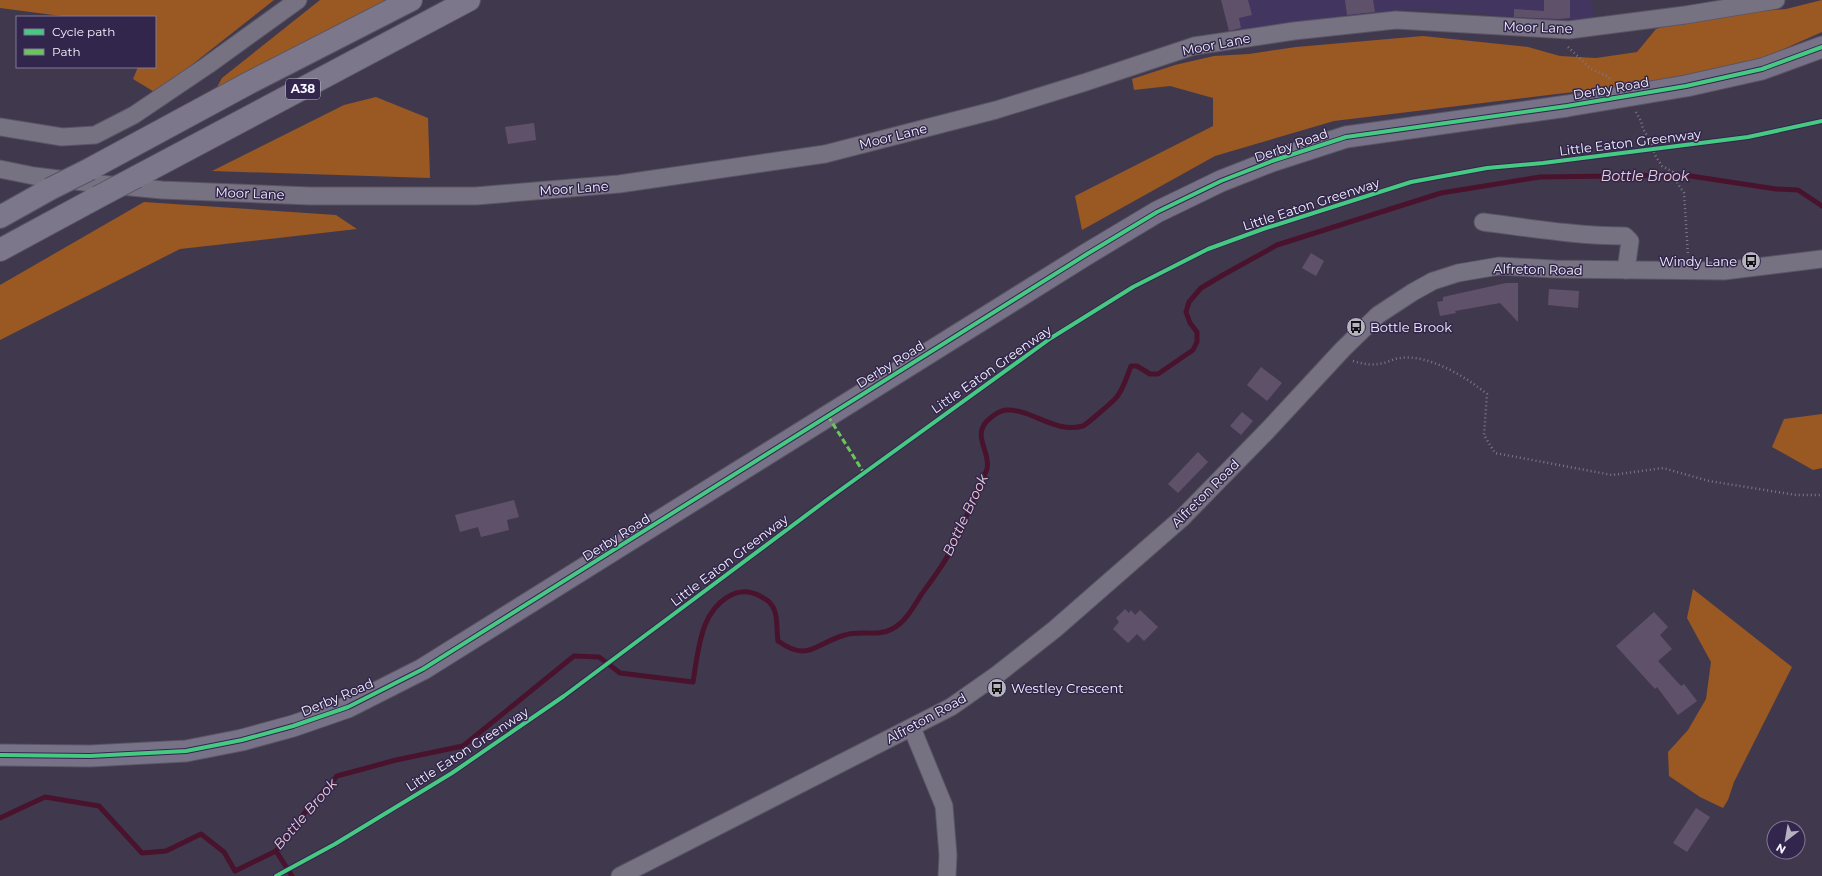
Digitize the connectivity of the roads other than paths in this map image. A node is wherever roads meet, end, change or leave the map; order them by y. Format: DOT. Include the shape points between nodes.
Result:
graph roads {
  1 [pos="298,0"];
  2 [pos="411,0"];
  3 [pos="469,0"];
  4 [pos="1776,0"];
  5 [pos="1822,47"];
  6 [pos="0,127"];
  7 [pos="0,169"];
  8 [pos="0,217"];
  9 [pos="1483,222"];
  10 [pos="0,250"];
  11 [pos="1822,259"];
  12 [pos="1626,270"];
  13 [pos="912,728"];
  14 [pos="0,754"];
  15 [pos="620,876"];
  16 [pos="947,876"];
  1 -- 6 [label="street" via="134,115 95,135 62,137"];
  2 -- 8 [label="highway, A38, bridge" via="250,82"];
  3 -- 10 [label="highway, A38, bridge"];
  4 -- 7 [label="street, Moor Lane" via="1569,30 1396,20 1294,31 1194,46 996,110 825,154 619,184 476,196 310,196 162,190 34,176"];
  5 -- 14 [label="main road, Derby Road" via="1762,68 1686,86 1567,106 1346,137 1272,161 1221,181 1157,212 423,669 348,707 242,740 186,751 90,756"];
  9 -- 12 [label="street" via="1576,234 1625,236 1630,242"];
  11 -- 12 [label="street, Alfreton Road" via="1724,271"];
  12 -- 13 [label="street, Alfreton Road" via="1499,266 1458,273 1433,282 1407,296 1378,315 1182,518 1115,577 998,674 952,707"];
  13 -- 15 [label="street, Alfreton Road"];
  13 -- 16 [label="street" via="944,806"];
}
